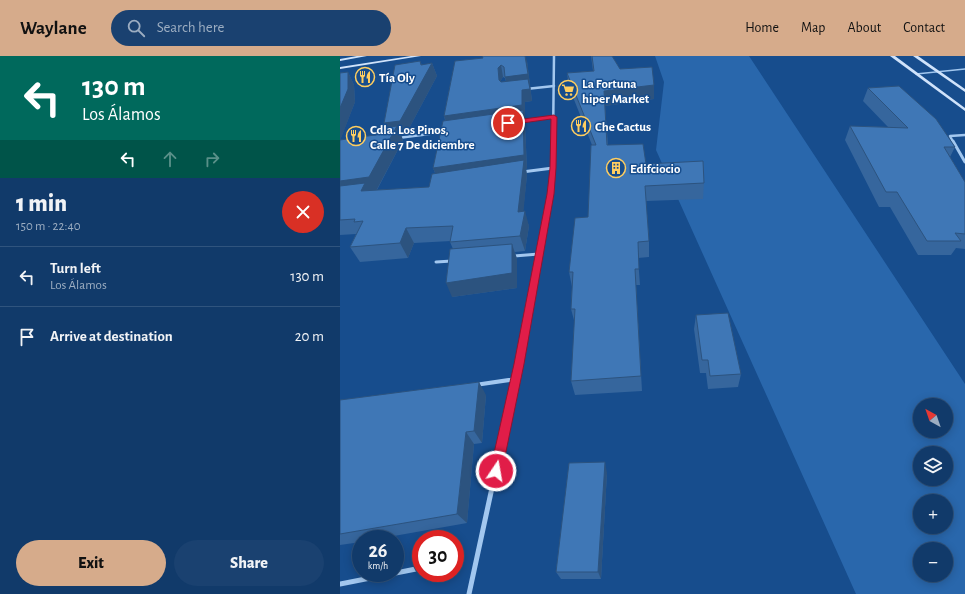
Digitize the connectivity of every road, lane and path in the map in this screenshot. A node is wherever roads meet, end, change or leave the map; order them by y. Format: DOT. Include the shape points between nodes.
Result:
graph roads {
  1 [pos="365,56"];
  2 [pos="419,56"];
  3 [pos="554,56"];
  4 [pos="892,56"];
  5 [pos="915,56"];
  6 [pos="411,57"];
  7 [pos="387,58"];
  8 [pos="340,60"];
  9 [pos="340,68"];
  10 [pos="965,69"];
  11 [pos="937,72"];
  12 [pos="916,74"];
  13 [pos="554,86"];
  14 [pos="519,90"];
  15 [pos="965,91"];
  16 [pos="965,110"];
  17 [pos="554,117"];
  18 [pos="514,122"];
  19 [pos="451,131"];
  20 [pos="965,136"];
  21 [pos="396,139"];
  22 [pos="965,162"];
  23 [pos="553,168"];
  24 [pos="514,174"];
  25 [pos="539,254"];
  26 [pos="512,256"];
  27 [pos="460,261"];
  28 [pos="436,262"];
  29 [pos="516,379"];
  30 [pos="470,386"];
  31 [pos="412,570"];
  32 [pos="340,584"];
  33 [pos="469,594"];
  1 -- 8 [label="street"];
  2 -- 6 [label="street"];
  3 -- 13 [label="street"];
  4 -- 12 [label="street"];
  5 -- 11 [label="street"];
  6 -- 7 [label="street"];
  7 -- 9 [label="street"];
  10 -- 11 [label="lane"];
  11 -- 12 [label="lane"];
  11 -- 15 [label="street"];
  12 -- 16 [label="street"];
  13 -- 14 [label="street"];
  13 -- 17 [label="street"];
  17 -- 18 [label="street"];
  17 -- 23 [label="street"];
  19 -- 21 [label="street"];
  20 -- 22 [label="street" via="950,136"];
  23 -- 24 [label="street"];
  23 -- 25 [label="street"];
  25 -- 26 [label="lane"];
  25 -- 29 [label="street"];
  27 -- 28 [label="lane"];
  29 -- 30 [label="street"];
  29 -- 33 [label="street"];
  31 -- 32 [label="street"];
}
